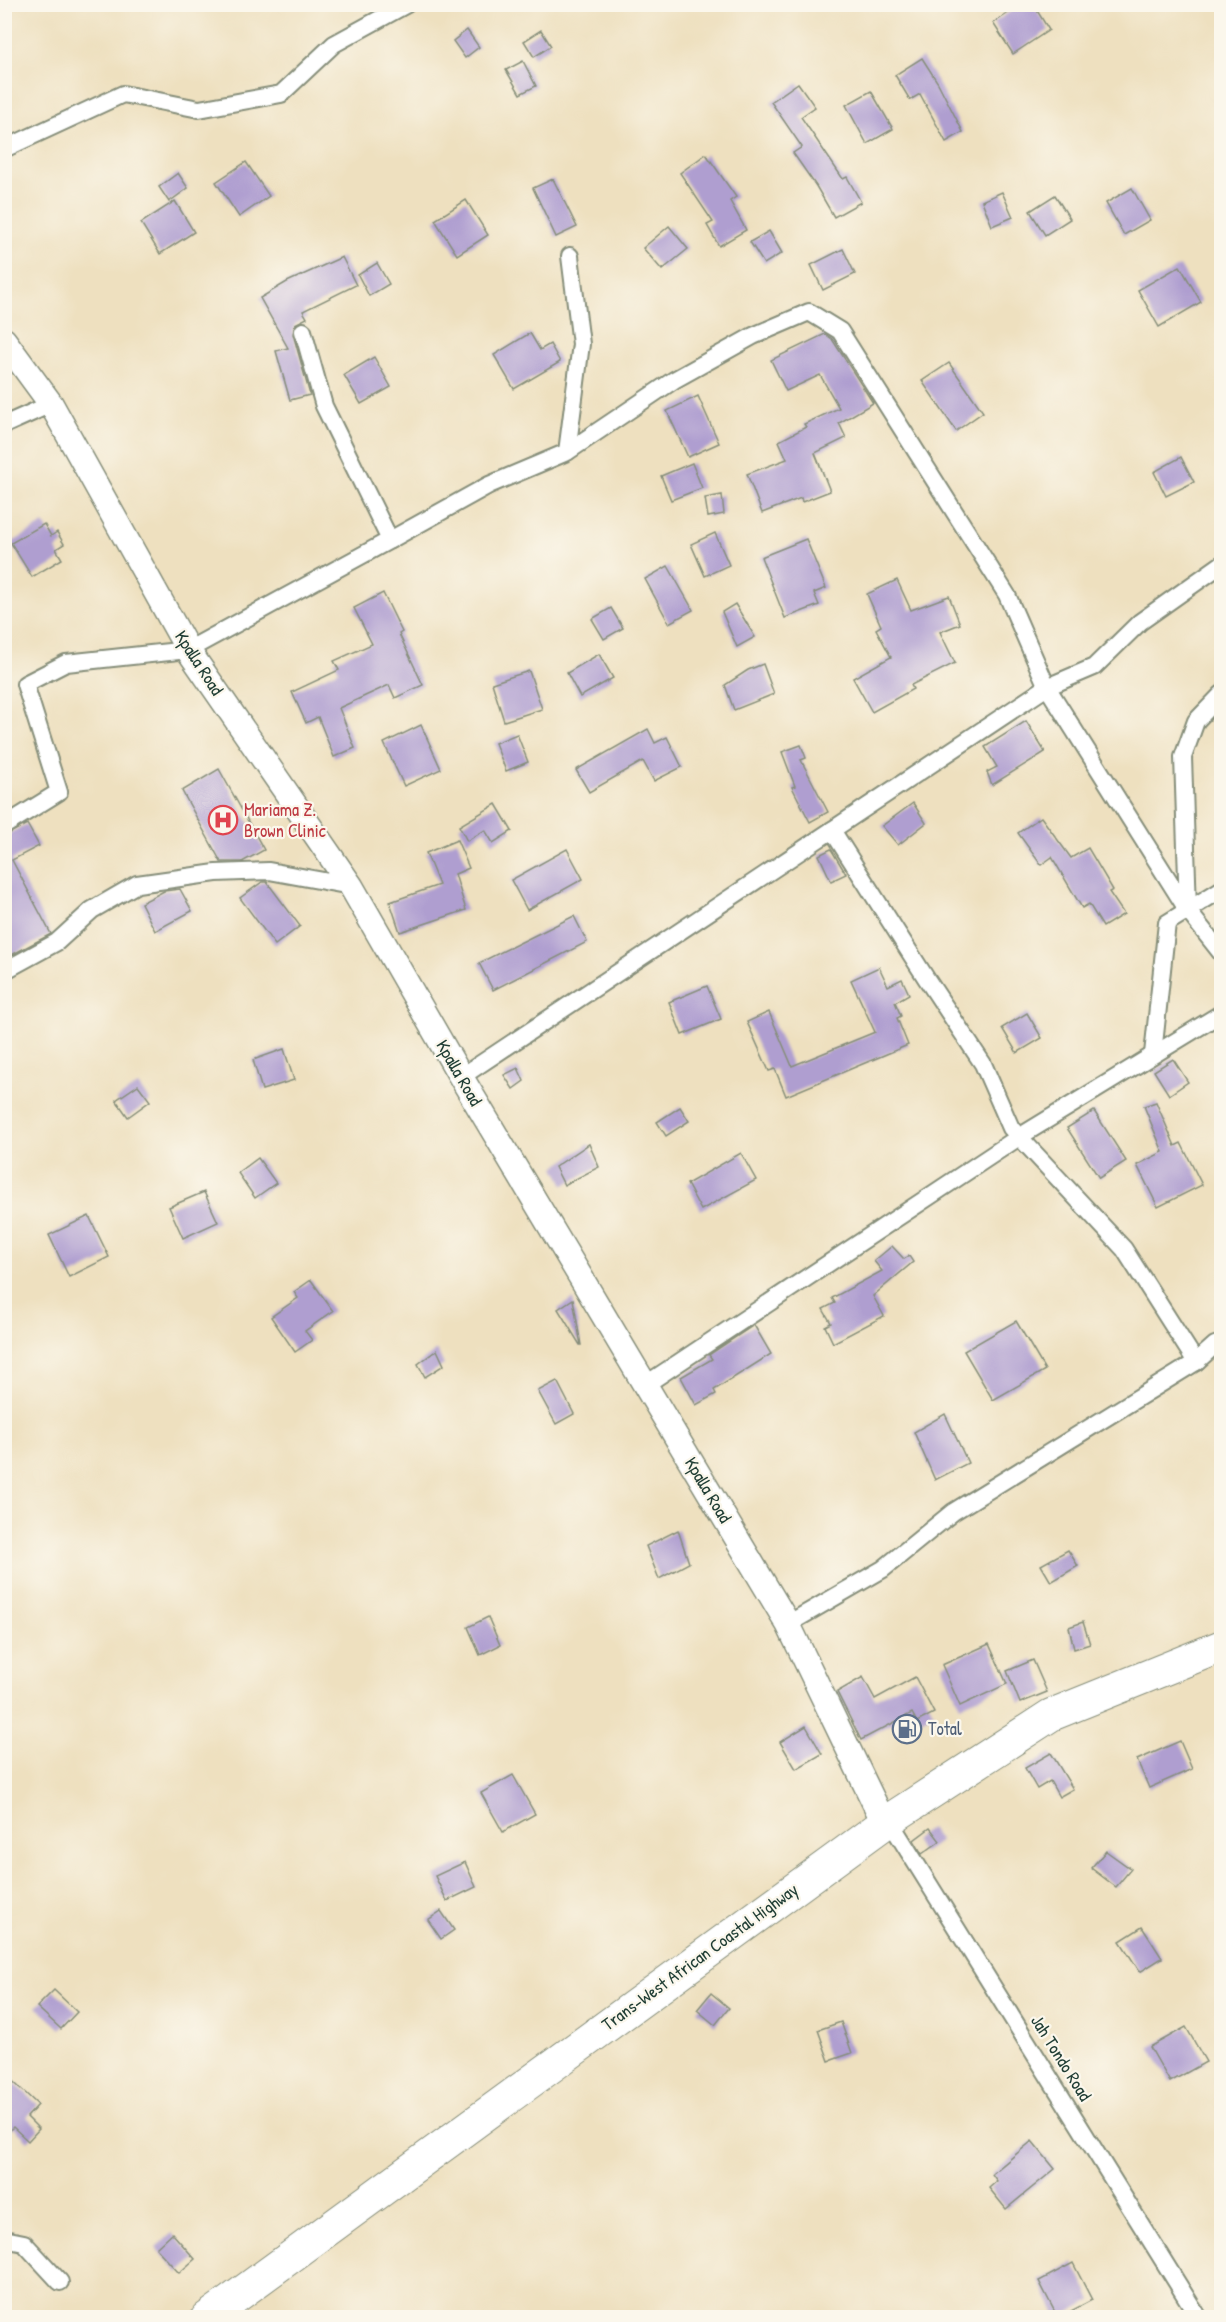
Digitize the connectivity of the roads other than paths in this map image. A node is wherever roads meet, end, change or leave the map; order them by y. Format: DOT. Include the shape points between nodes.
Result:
graph roads {
  1 [pos="407,4"];
  2 [pos="383,10"];
  3 [pos="4,149"];
  4 [pos="570,256"];
  5 [pos="303,331"];
  6 [pos="4,340"];
  7 [pos="51,404"];
  8 [pos="4,425"];
  9 [pos="567,452"];
  10 [pos="390,540"];
  11 [pos="1221,564"];
  12 [pos="188,650"];
  13 [pos="1047,687"];
  14 [pos="1221,694"];
  15 [pos="4,826"];
  16 [pos="832,830"];
  17 [pos="351,886"];
  18 [pos="1221,889"];
  19 [pos="1188,911"];
  20 [pos="1221,954"];
  21 [pos="4,971"];
  22 [pos="1221,1013"];
  23 [pos="1154,1054"];
  24 [pos="461,1077"];
  25 [pos="1019,1137"];
  26 [pos="1221,1343"];
  27 [pos="1196,1362"];
  28 [pos="645,1385"];
  29 [pos="788,1624"];
  30 [pos="1221,1646"];
  31 [pos="886,1821"];
  32 [pos="4,2239"];
  33 [pos="60,2282"];
  34 [pos="207,2318"];
  35 [pos="1199,2318"];
  1 -- 2 [label="street"];
  2 -- 3 [label="street" via="334,44 281,94 199,109 123,94"];
  4 -- 9 [label="street" via="581,344"];
  5 -- 10 [label="street" via="324,406"];
  6 -- 7 [label="street, Kpalla Road"];
  7 -- 8 [label="street"];
  7 -- 12 [label="street, Kpalla Road"];
  9 -- 10 [label="street" via="489,485"];
  9 -- 13 [label="street" via="674,380 753,336 809,312 840,332 846,341 1007,595"];
  10 -- 12 [label="street"];
  11 -- 13 [label="street" via="1140,622 1094,667"];
  12 -- 15 [label="street" via="66,663 25,684 59,792"];
  12 -- 17 [label="street, Kpalla Road"];
  13 -- 16 [label="street"];
  13 -- 19 [label="street"];
  14 -- 19 [label="street" via="1197,721 1184,757"];
  16 -- 24 [label="street"];
  16 -- 25 [label="street" via="983,1064 1011,1128"];
  17 -- 21 [label="street" via="269,871 216,873 137,884 92,910 57,942"];
  17 -- 24 [label="street, Kpalla Road"];
  18 -- 19 [label="street"];
  19 -- 20 [label="street"];
  19 -- 23 [label="street" via="1167,923"];
  22 -- 23 [label="street"];
  23 -- 25 [label="street"];
  24 -- 28 [label="street, Kpalla Road"];
  25 -- 27 [label="street" via="1124,1249"];
  25 -- 28 [label="street"];
  26 -- 27 [label="street"];
  27 -- 29 [label="street" via="953,1512 883,1569"];
  28 -- 29 [label="street, Kpalla Road"];
  29 -- 31 [label="street, Kpalla Road"];
  30 -- 31 [label="highway, Trans-West African Coastal Highway" via="1051,1715"];
  31 -- 34 [label="highway, Trans-West African Coastal Highway"];
  31 -- 35 [label="street, Jah Tondo Road"];
  32 -- 33 [label="street" via="24,2243"];
}
